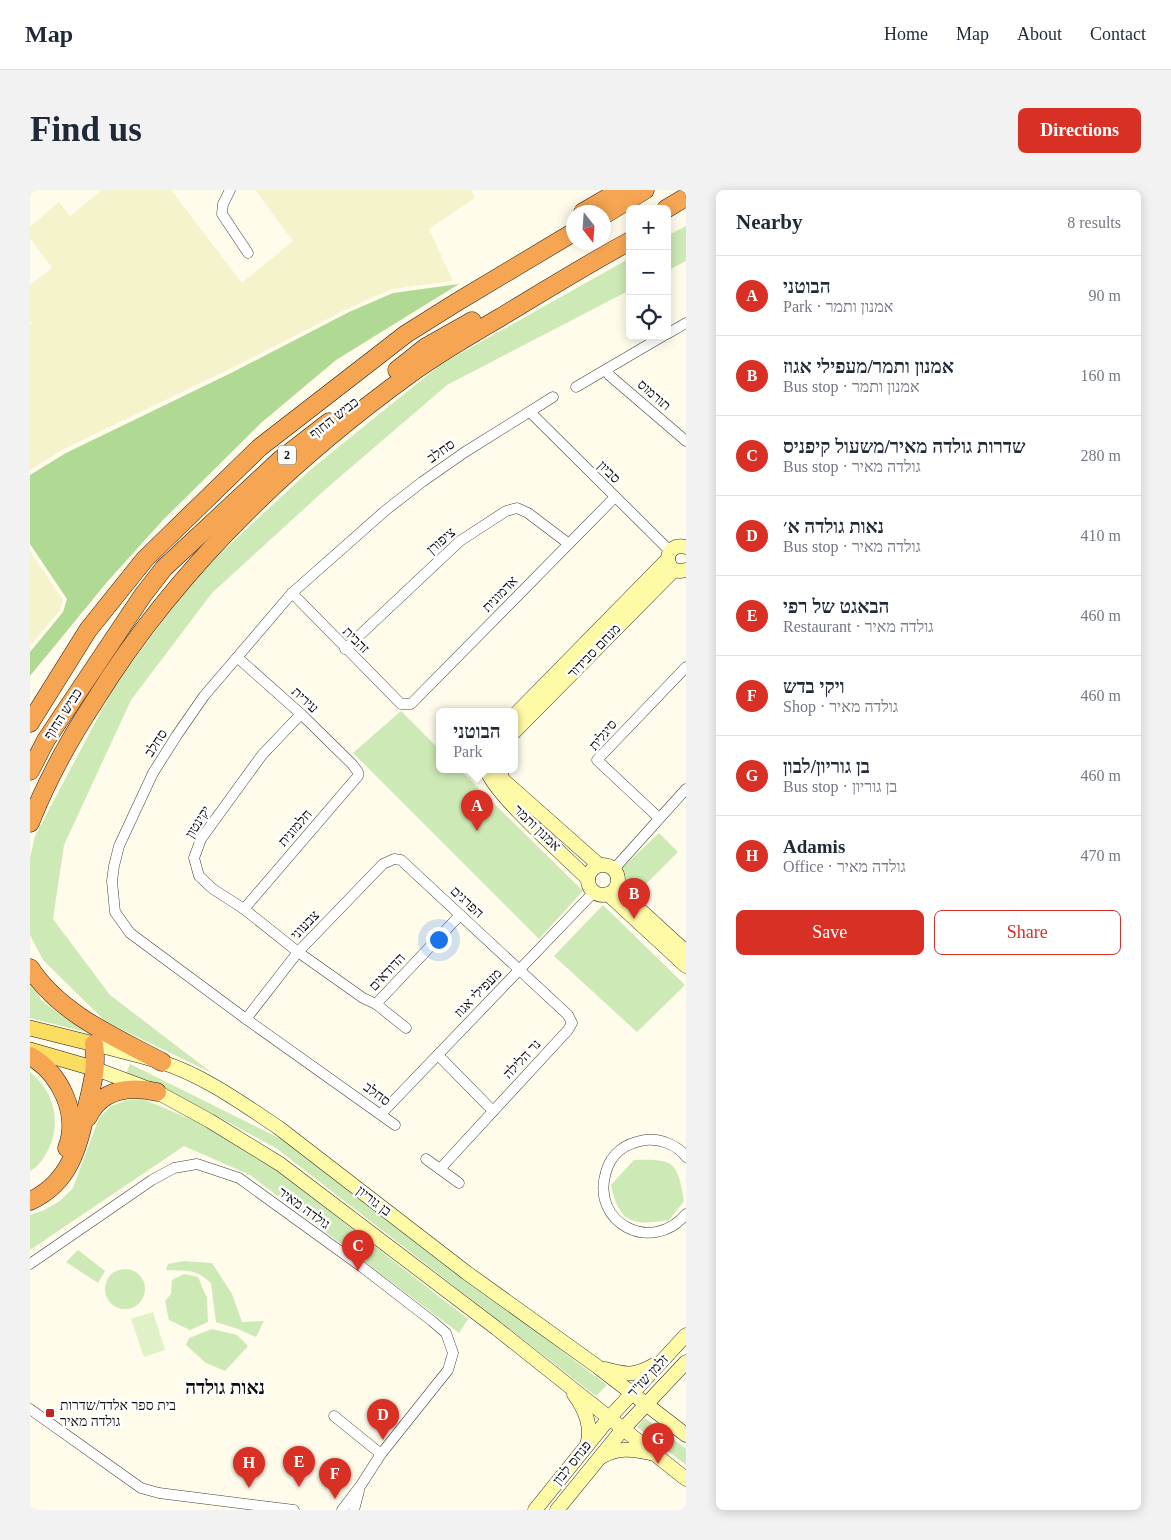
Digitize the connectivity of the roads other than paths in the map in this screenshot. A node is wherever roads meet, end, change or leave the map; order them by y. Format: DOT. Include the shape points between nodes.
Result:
graph roads {
  1 [pos="230,190"];
  2 [pos="621,190"];
  3 [pos="645,190"];
  4 [pos="686,197"];
  5 [pos="595,205"];
  6 [pos="671,206"];
  7 [pos="686,208"];
  8 [pos="611,211"];
  9 [pos="671,217"];
  10 [pos="566,225"];
  11 [pos="626,232"];
  12 [pos="566,237"];
  13 [pos="626,242"];
  14 [pos="248,253"];
  15 [pos="457,302"];
  16 [pos="686,323"];
  17 [pos="671,332"];
  18 [pos="656,340"];
  19 [pos="608,369"];
  20 [pos="576,387"];
  21 [pos="553,397"];
  22 [pos="530,412"];
  23 [pos="686,441"];
  24 [pos="615,497"];
  25 [pos="569,544"];
  26 [pos="679,555"];
  27 [pos="292,593"];
  28 [pos="88,630"];
  29 [pos="345,649"];
  30 [pos="238,658"];
  31 [pos="686,667"];
  32 [pos="30,701"];
  33 [pos="401,704"];
  34 [pos="518,712"];
  35 [pos="301,714"];
  36 [pos="30,723"];
  37 [pos="518,728"];
  38 [pos="352,764"];
  39 [pos="30,772"];
  40 [pos="493,773"];
  41 [pos="494,773"];
  42 [pos="686,789"];
  43 [pos="659,818"];
  44 [pos="30,823"];
  45 [pos="394,859"];
  46 [pos="599,865"];
  47 [pos="614,869"];
  48 [pos="588,878"];
  49 [pos="606,891"];
  50 [pos="244,909"];
  51 [pos="460,915"];
  52 [pos="298,952"];
  53 [pos="686,952"];
  54 [pos="686,966"];
  55 [pos="30,968"];
  56 [pos="520,969"];
  57 [pos="376,1004"];
  58 [pos="246,1019"];
  59 [pos="30,1028"];
  60 [pos="406,1028"];
  61 [pos="94,1044"];
  62 [pos="30,1050"];
  63 [pos="438,1055"];
  64 [pos="30,1056"];
  65 [pos="162,1062"];
  66 [pos="96,1068"];
  67 [pos="157,1092"];
  68 [pos="493,1111"];
  69 [pos="381,1114"];
  70 [pos="395,1125"];
  71 [pos="83,1128"];
  72 [pos="685,1154"];
  73 [pos="426,1159"];
  74 [pos="440,1169"];
  75 [pos="459,1183"];
  76 [pos="30,1191"];
  77 [pos="30,1201"];
  78 [pos="686,1214"];
  79 [pos="30,1264"];
  80 [pos="686,1335"];
  81 [pos="663,1360"];
  82 [pos="686,1362"];
  83 [pos="598,1367"];
  84 [pos="669,1380"];
  85 [pos="564,1382"];
  86 [pos="632,1394"];
  87 [pos="646,1405"];
  88 [pos="30,1408"];
  89 [pos="334,1416"];
  90 [pos="610,1417"];
  91 [pos="623,1429"];
  92 [pos="682,1431"];
  93 [pos="587,1445"];
  94 [pos="652,1453"];
  95 [pos="381,1454"];
  96 [pos="598,1458"];
  97 [pos="686,1479"];
  98 [pos="361,1485"];
  99 [pos="294,1510"];
  100 [pos="342,1510"];
  101 [pos="354,1510"];
  102 [pos="535,1510"];
  103 [pos="557,1510"];
  1 -- 14 [label="street" via="222,214"];
  2 -- 5 [label="highway"];
  3 -- 8 [label="highway"];
  4 -- 6 [label="highway"];
  7 -- 9 [label="highway"];
  10 -- 15 [label="highway"];
  11 -- 39 [label="highway, כביש החוף / 2" via="426,347 280,460 164,568 46,740"];
  12 -- 15 [label="highway, כביש החוף / 2"];
  13 -- 44 [label="highway" via="412,373 288,471 232,525 155,612 119,660 67,744"];
  15 -- 28 [label="highway, כביש החוף / 2" via="406,334 259,448 145,559"];
  16 -- 17 [label="street"];
  18 -- 19 [label="street"];
  19 -- 20 [label="street"];
  19 -- 23 [label="street, תורמוס" via="609,375"];
  21 -- 22 [label="street, סחלב"];
  22 -- 24 [label="street, סביון"];
  22 -- 27 [label="street, סחלב" via="422,482"];
  24 -- 25 [label="street, אדמונית"];
  24 -- 26 [label="street, סביון"];
  25 -- 29 [label="street, ציפורן" via="528,513 517,508 506,511 460,541"];
  25 -- 33 [label="street, אדמונית" via="411,704"];
  26 -- 34 [label="main road, מנחם סבידור"];
  26 -- 37 [label="main road, מנחם סבידור"];
  27 -- 29 [label="street, זהבית"];
  27 -- 30 [label="street, סחלב"];
  28 -- 32 [label="highway"];
  28 -- 36 [label="highway, כביש החוף / 2"];
  29 -- 33 [label="street, זהבית"];
  30 -- 35 [label="street, עירית"];
  30 -- 58 [label="street, סחלב" via="204,696 153,773 119,846 112,881 115,912 130,933"];
  31 -- 43 [label="street, סיגלית" via="597,760"];
  35 -- 38 [label="street, עירית"];
  35 -- 50 [label="street, יקינטון" via="262,755 201,839 194,858 199,876"];
  38 -- 50 [label="street, חלמונית" via="358,776"];
  40 -- 48 [label="main road, אמנון ותמר" via="501,794"];
  41 -- 46 [label="main road, אמנון ותמר"];
  42 -- 43 [label="street"];
  43 -- 47 [label="street"];
  45 -- 51 [label="street, הפרגים" via="402,860"];
  45 -- 52 [label="street, צבעוני" via="383,864"];
  46 -- 47 [label="main road"];
  46 -- 48 [label="main road" via="590,871"];
  47 -- 49 [label="main road" via="618,878"];
  48 -- 49 [label="main road" via="588,884"];
  49 -- 53 [label="main road" via="676,935"];
  49 -- 54 [label="main road"];
  49 -- 56 [label="street, מעפילי אגוז"];
  50 -- 52 [label="street, יקינטון"];
  51 -- 56 [label="street, הפרגים"];
  51 -- 57 [label="street, הדודאים"];
  52 -- 57 [label="street, הדודאים"];
  52 -- 58 [label="street, צבעוני"];
  55 -- 65 [label="highway" via="56,998 85,1020"];
  56 -- 63 [label="street, מעפילי אגוז"];
  56 -- 68 [label="street, נר הלילה" via="568,1015 572,1023"];
  57 -- 60 [label="street, הדודאים"];
  58 -- 69 [label="street, סחלב"];
  59 -- 61 [label="main road, בן גוריון"];
  61 -- 65 [label="main road, בן גוריון"];
  61 -- 66 [label="highway"];
  62 -- 66 [label="main road"];
  63 -- 68 [label="street"];
  63 -- 69 [label="street, מעפילי אגוז"];
  64 -- 76 [label="highway" via="46,1068 61,1088 68,1106 71,1131 69,1144 59,1164 43,1183"];
  65 -- 83 [label="main road, בן גוריון" via="225,1093 279,1128 467,1273"];
  66 -- 67 [label="main road, בן גוריון"];
  66 -- 71 [label="highway"];
  67 -- 71 [label="highway" via="124,1090 102,1098"];
  67 -- 85 [label="main road, בן גוריון" via="280,1164"];
  68 -- 74 [label="street, נר הלילה"];
  69 -- 70 [label="street, סחלב"];
  71 -- 77 [label="highway" via="73,1158 60,1180"];
  72 -- 78 [label="street" via="658,1140 632,1143 619,1150 608,1163 602,1183 607,1207 616,1220 635,1231 665,1231 679,1223"];
  73 -- 74 [label="street"];
  74 -- 75 [label="street"];
  79 -- 95 [label="street, גולדה מאיר" via="174,1168 197,1164 239,1178 446,1333 453,1353 448,1370"];
  80 -- 81 [label="main road, זלמן שז\"ר"];
  81 -- 83 [label="main road" via="631,1374"];
  81 -- 86 [label="main road, זלמן שז\"ר"];
  82 -- 84 [label="main road, זלמן שז\"ר"];
  83 -- 86 [label="main road, בן גוריון"];
  84 -- 87 [label="main road, זלמן שז\"ר"];
  84 -- 92 [label="main road" via="664,1391 664,1403 668,1417"];
  85 -- 90 [label="main road, בן גוריון"];
  85 -- 93 [label="main road" via="584,1411 589,1430"];
  86 -- 87 [label="main road, בן גוריון"];
  86 -- 90 [label="main road, זלמן שז\"ר"];
  87 -- 91 [label="main road, זלמן שז\"ר"];
  87 -- 92 [label="main road, בן גוריון"];
  88 -- 99 [label="street" via="141,1488"];
  89 -- 95 [label="street"];
  90 -- 91 [label="main road, בן גוריון"];
  90 -- 93 [label="main road, פנחס לבון"];
  91 -- 94 [label="main road, בן גוריון"];
  91 -- 96 [label="main road, פנחס לבון"];
  93 -- 102 [label="main road, פנחס לבון"];
  94 -- 96 [label="main road" via="622,1449"];
  94 -- 97 [label="main road, בן גוריון"];
  95 -- 98 [label="street, גולדה מאיר"];
  96 -- 103 [label="main road, פנחס לבון"];
  98 -- 100 [label="street, גולדה מאיר"];
  98 -- 101 [label="street, גולדה מאיר"];
}
